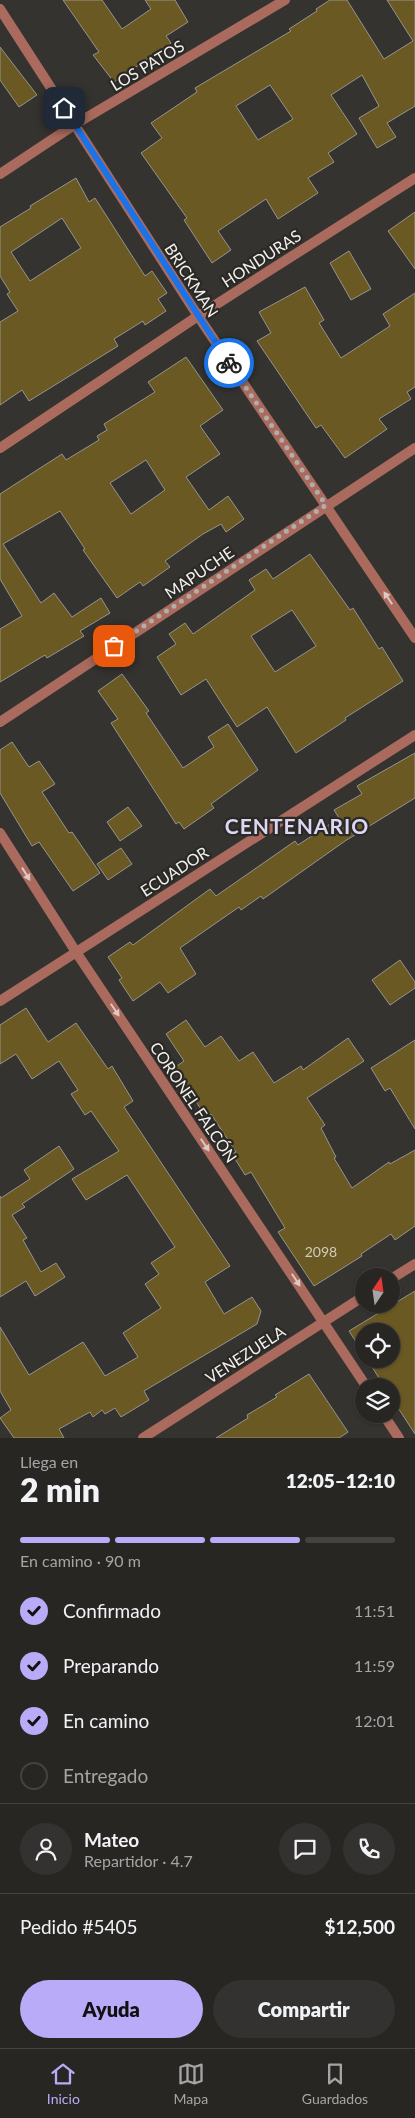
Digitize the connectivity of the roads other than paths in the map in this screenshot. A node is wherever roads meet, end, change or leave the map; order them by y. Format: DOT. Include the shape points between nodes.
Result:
graph roads {
  1 [pos="285,0"];
  2 [pos="0,10"];
  3 [pos="74,125"];
  4 [pos="0,174"];
  5 [pos="415,178"];
  6 [pos="198,316"];
  7 [pos="0,448"];
  8 [pos="415,448"];
  9 [pos="326,505"];
  10 [pos="415,638"];
  11 [pos="0,722"];
  12 [pos="415,735"];
  13 [pos="0,833"];
  14 [pos="76,952"];
  15 [pos="0,1001"];
  16 [pos="415,1264"];
  17 [pos="400,1273"];
  18 [pos="355,1301"];
  19 [pos="323,1321"];
  20 [pos="361,1378"];
  21 [pos="390,1423"];
  22 [pos="143,1438"];
  23 [pos="399,1438"];
  1 -- 3 [label="street, LOS PATOS"];
  2 -- 3 [label="street, BRICKMAN"];
  3 -- 4 [label="street, LOS PATOS"];
  3 -- 6 [label="street, BRICKMAN"];
  5 -- 6 [label="street, HONDURAS"];
  6 -- 7 [label="street, HONDURAS"];
  6 -- 9 [label="street, BRICKMAN"];
  8 -- 9 [label="street, MAPUCHE"];
  10 -- 9 [label="street, BRICKMAN, one-way"];
  9 -- 11 [label="street, MAPUCHE"];
  12 -- 14 [label="street, ECUADOR"];
  13 -- 14 [label="street, CORONEL FALCÓN, one-way"];
  14 -- 15 [label="street, ECUADOR"];
  14 -- 19 [label="street, CORONEL FALCÓN, one-way"];
  16 -- 17 [label="street"];
  18 -- 19 [label="street, VENEZUELA"];
  19 -- 20 [label="street, CORONEL FALCÓN"];
  19 -- 22 [label="street, VENEZUELA"];
  21 -- 23 [label="street"];
}
